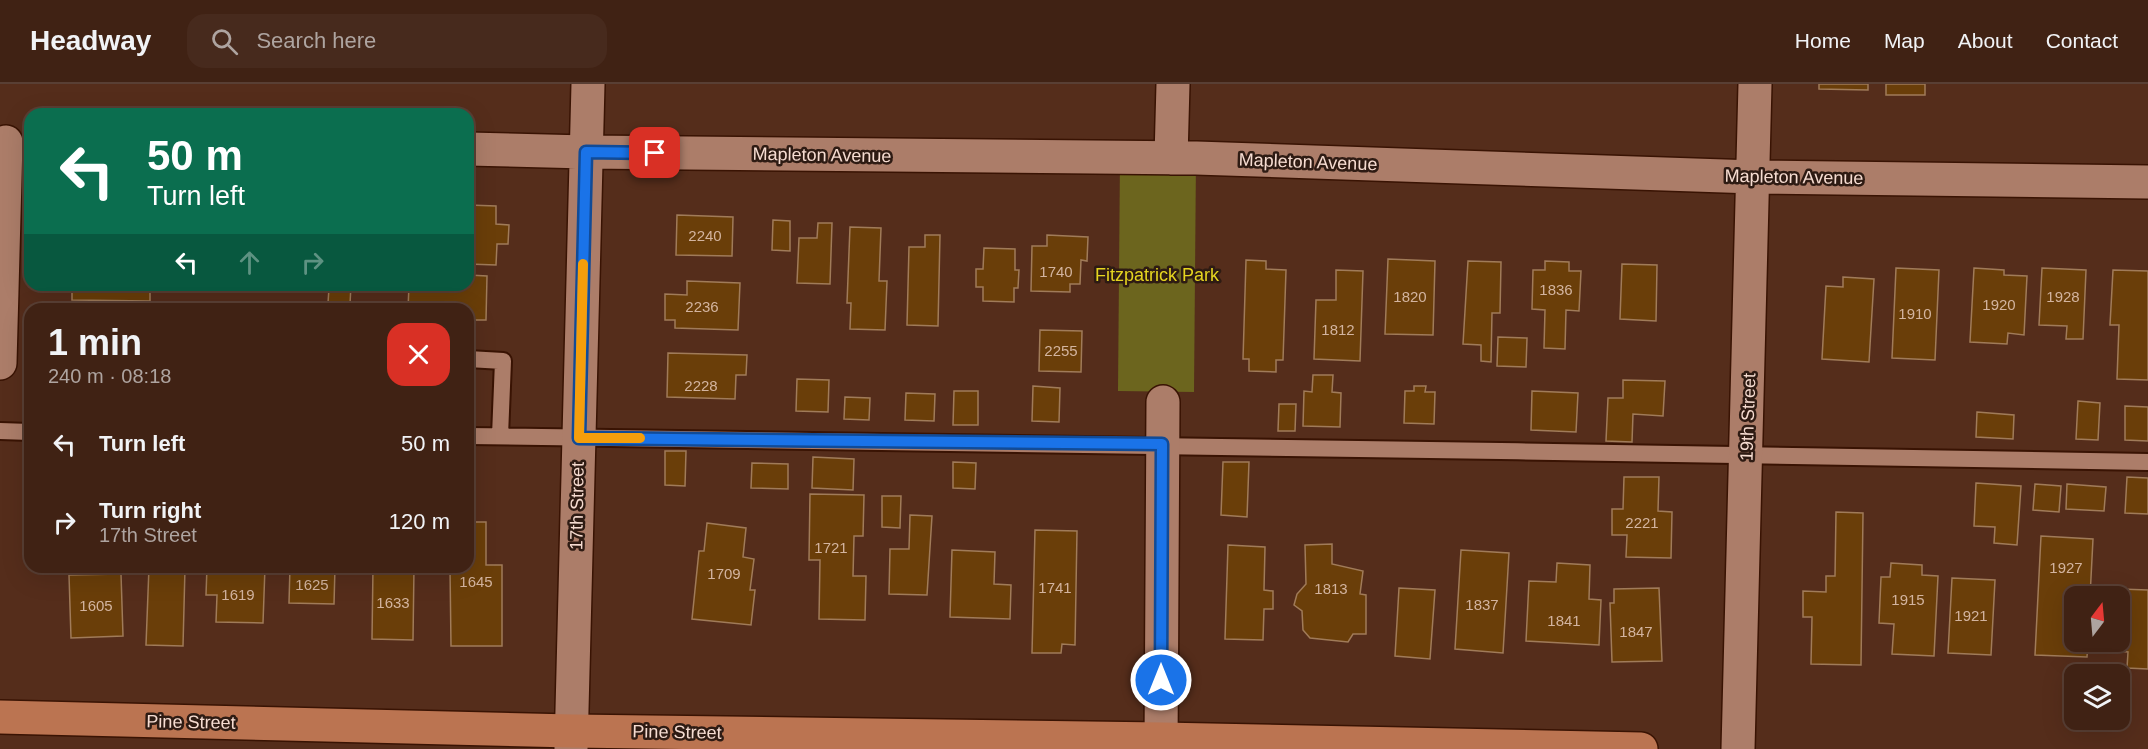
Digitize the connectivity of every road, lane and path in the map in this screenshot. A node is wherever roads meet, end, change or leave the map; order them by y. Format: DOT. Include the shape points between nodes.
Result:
graph roads {
  1 [pos="588,84"];
  2 [pos="1173,84"];
  3 [pos="1755,84"];
  4 [pos="12,142"];
  5 [pos="474,149"];
  6 [pos="586,152"];
  7 [pos="1172,158"];
  8 [pos="1754,177"];
  9 [pos="2148,182"];
  10 [pos="474,359"];
  11 [pos="0,363"];
  12 [pos="1163,402"];
  13 [pos="0,431"];
  14 [pos="24,432"];
  15 [pos="474,436"];
  16 [pos="500,436"];
  17 [pos="579,438"];
  18 [pos="1162,444"];
  19 [pos="1746,456"];
  20 [pos="2148,462"];
  21 [pos="0,717"];
  22 [pos="572,740"];
  23 [pos="1161,744"];
  24 [pos="1641,749"];
  25 [pos="1738,749"];
  1 -- 6 [label="street, 17th Street"];
  2 -- 7 [label="street"];
  3 -- 8 [label="street, 19th Street"];
  4 -- 11 [label="street"];
  5 -- 6 [label="street, Mapleton Avenue"];
  6 -- 7 [label="street, Mapleton Avenue"];
  6 -- 17 [label="street, 17th Street"];
  7 -- 8 [label="street, Mapleton Avenue"];
  8 -- 9 [label="street, Mapleton Avenue"];
  8 -- 19 [label="street, 19th Street"];
  10 -- 16 [label="lane" via="503,361"];
  12 -- 18 [label="street"];
  13 -- 14 [label="lane"];
  15 -- 16 [label="lane"];
  16 -- 17 [label="lane"];
  17 -- 18 [label="lane"];
  17 -- 22 [label="street, 17th Street"];
  18 -- 19 [label="lane"];
  18 -- 23 [label="street"];
  19 -- 20 [label="lane"];
  19 -- 25 [label="street, 19th Street"];
  21 -- 22 [label="street, Pine Street"];
  22 -- 23 [label="street, Pine Street"];
  23 -- 24 [label="street, Pine Street"];
}
